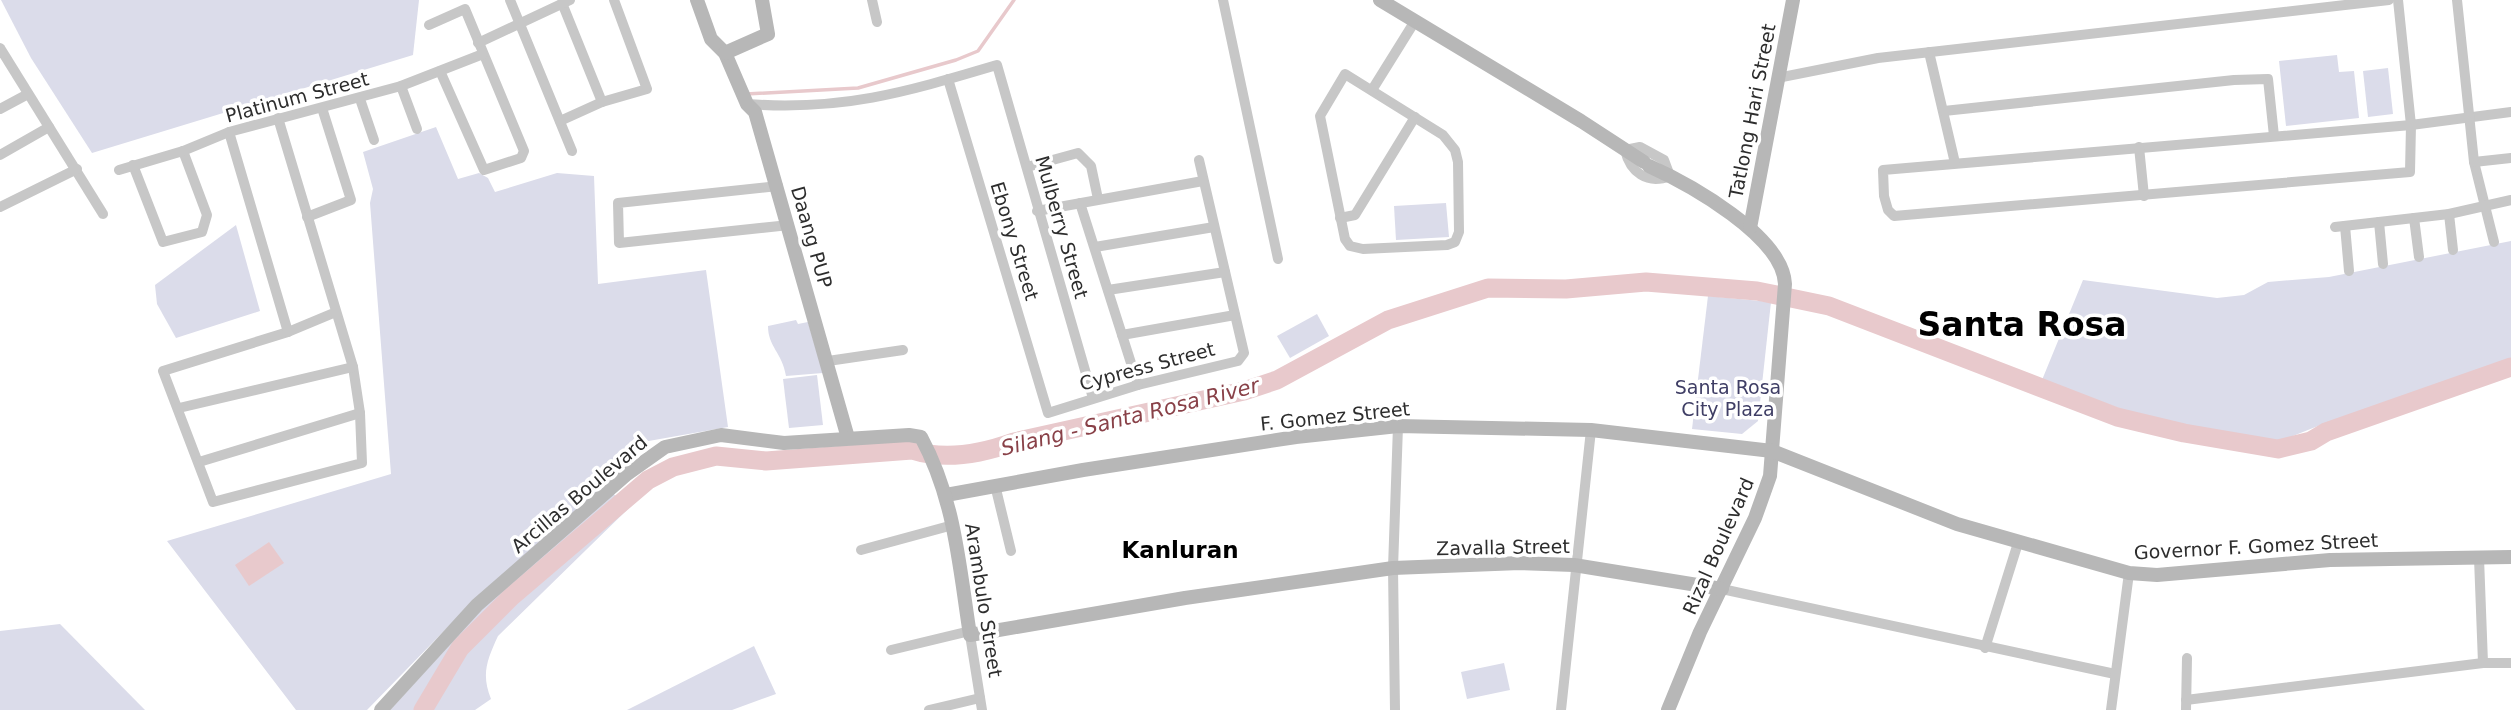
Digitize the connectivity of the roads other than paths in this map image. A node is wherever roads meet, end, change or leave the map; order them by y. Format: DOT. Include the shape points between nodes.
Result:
graph roads {
  1 [pos="510,0"];
  2 [pos="614,0"];
  3 [pos="697,0"];
  4 [pos="762,0"];
  5 [pos="872,0"];
  6 [pos="1223,0"];
  7 [pos="1380,0"];
  8 [pos="1793,0"];
  9 [pos="2389,0"];
  10 [pos="2398,0"];
  11 [pos="2457,0"];
  12 [pos="566,2"];
  13 [pos="463,4"];
  14 [pos="1415,21"];
  15 [pos="877,23"];
  16 [pos="429,25"];
  17 [pos="520,26"];
  18 [pos="0,48"];
  19 [pos="480,49"];
  20 [pos="1929,52"];
  21 [pos="725,53"];
  22 [pos="3,63"];
  23 [pos="440,72"];
  24 [pos="1777,78"];
  25 [pos="948,79"];
  26 [pos="401,86"];
  27 [pos="1373,90"];
  28 [pos="28,94"];
  29 [pos="360,99"];
  30 [pos="602,102"];
  31 [pos="746,102"];
  32 [pos="322,108"];
  33 [pos="0,109"];
  34 [pos="1944,111"];
  35 [pos="2511,112"];
  36 [pos="1415,117"];
  37 [pos="2469,117"];
  38 [pos="278,118"];
  39 [pos="560,121"];
  40 [pos="2411,125"];
  41 [pos="49,127"];
  42 [pos="417,129"];
  43 [pos="229,132"];
  44 [pos="2274,136"];
  45 [pos="374,140"];
  46 [pos="2138,147"];
  47 [pos="1625,150"];
  48 [pos="183,151"];
  49 [pos="572,151"];
  50 [pos="0,155"];
  51 [pos="2511,158"];
  52 [pos="1199,160"];
  53 [pos="2474,162"];
  54 [pos="1955,163"];
  55 [pos="134,165"];
  56 [pos="1027,167"];
  57 [pos="77,169"];
  58 [pos="119,170"];
  59 [pos="1670,176"];
  60 [pos="1203,181"];
  61 [pos="778,186"];
  62 [pos="2144,196"];
  63 [pos="1098,199"];
  64 [pos="2511,200"];
  65 [pos="1080,203"];
  66 [pos="2483,205"];
  67 [pos="0,207"];
  68 [pos="1037,211"];
  69 [pos="103,214"];
  70 [pos="2449,214"];
  71 [pos="307,217"];
  72 [pos="1340,218"];
  73 [pos="2414,218"];
  74 [pos="2379,222"];
  75 [pos="789,225"];
  76 [pos="1214,227"];
  77 [pos="1749,229"];
  78 [pos="2494,242"];
  79 [pos="1095,247"];
  80 [pos="2453,250"];
  81 [pos="2418,257"];
  82 [pos="1278,259"];
  83 [pos="2383,264"];
  84 [pos="2349,271"];
  85 [pos="1225,272"];
  86 [pos="1108,290"];
  87 [pos="336,312"];
  88 [pos="1235,315"];
  89 [pos="288,332"];
  90 [pos="1122,335"];
  91 [pos="903,350"];
  92 [pos="828,361"];
  93 [pos="353,368"];
  94 [pos="1138,385"];
  95 [pos="1093,398"];
  96 [pos="179,408"];
  97 [pos="360,413"];
  98 [pos="1048,413"];
  99 [pos="1398,426"];
  100 [pos="1591,430"];
  101 [pos="848,438"];
  102 [pos="1772,451"];
  103 [pos="199,463"];
  104 [pos="995,485"];
  105 [pos="946,495"];
  106 [pos="953,525"];
  107 [pos="2018,543"];
  108 [pos="861,550"];
  109 [pos="1011,551"];
  110 [pos="2511,557"];
  111 [pos="2479,558"];
  112 [pos="1574,565"];
  113 [pos="1393,568"];
  114 [pos="2129,573"];
  115 [pos="1721,589"];
  116 [pos="970,633"];
  117 [pos="1985,648"];
  118 [pos="891,650"];
  119 [pos="2188,658"];
  120 [pos="2483,663"];
  121 [pos="2511,663"];
  122 [pos="2115,674"];
  123 [pos="980,698"];
  124 [pos="2186,705"];
  125 [pos="381,710"];
  126 [pos="929,710"];
  127 [pos="982,710"];
  128 [pos="1395,710"];
  129 [pos="1561,710"];
  130 [pos="1668,710"];
  131 [pos="2111,710"];
  1 -- 17 [label="street"];
  2 -- 30 [label="street" via="647,89"];
  3 -- 21 [label="main road, Daang PUP" via="710,39"];
  4 -- 21 [label="main road" via="768,34"];
  5 -- 15 [label="street"];
  6 -- 82 [label="street"];
  7 -- 14 [label="main road, Rizal Boulevard"];
  8 -- 24 [label="main road, Tatlong Hari Street"];
  9 -- 20 [label="street"];
  10 -- 40 [label="street"];
  11 -- 37 [label="street"];
  12 -- 17 [label="street, Platinum Street"];
  12 -- 30 [label="street"];
  13 -- 16 [label="street"];
  13 -- 19 [label="street"];
  14 -- 27 [label="street"];
  14 -- 47 [label="main road, Rizal Boulevard"];
  17 -- 19 [label="street, Platinum Street"];
  17 -- 39 [label="street"];
  18 -- 22 [label="street"];
  19 -- 23 [label="street, Platinum Street"];
  19 -- 23 [label="street" via="524,151 521,159 484,171"];
  20 -- 24 [label="street"];
  20 -- 34 [label="street"];
  21 -- 31 [label="main road, Daang PUP"];
  22 -- 28 [label="street"];
  23 -- 26 [label="street, Platinum Street"];
  24 -- 77 [label="main road, Tatlong Hari Street"];
  25 -- 31 [label="street" via="864,101 787,107"];
  25 -- 56 [label="street, Mulberry Street" via="997,65"];
  25 -- 98 [label="street, Ebony Street"];
  26 -- 29 [label="street, Platinum Street"];
  26 -- 42 [label="street"];
  27 -- 36 [label="street"];
  27 -- 72 [label="street" via="1345,75 1320,116"];
  28 -- 33 [label="street"];
  28 -- 41 [label="street"];
  29 -- 32 [label="street, Platinum Street"];
  29 -- 45 [label="street"];
  30 -- 39 [label="street"];
  31 -- 61 [label="main road, Daang PUP" via="755,112"];
  32 -- 38 [label="street, Platinum Street"];
  32 -- 71 [label="street" via="351,200"];
  34 -- 44 [label="street" via="2268,79"];
  34 -- 54 [label="street"];
  35 -- 37 [label="street"];
  36 -- 72 [label="street" via="1355,215"];
  36 -- 72 [label="street" via="1444,135 1455,150 1459,232 1455,242 1356,248 1345,239"];
  37 -- 40 [label="street"];
  37 -- 53 [label="street"];
  38 -- 43 [label="street, Platinum Street"];
  38 -- 71 [label="street"];
  39 -- 49 [label="street"];
  40 -- 44 [label="street"];
  40 -- 62 [label="street" via="2410,172"];
  41 -- 50 [label="street"];
  41 -- 57 [label="street"];
  43 -- 48 [label="street, Platinum Street"];
  43 -- 89 [label="street"];
  44 -- 46 [label="street"];
  46 -- 54 [label="street"];
  46 -- 62 [label="street"];
  47 -- 59 [label="main road, Rizal Boulevard"];
  47 -- 59 [label="street" via="1640,147 1664,160"];
  47 -- 59 [label="street" via="1635,172 1647,178"];
  48 -- 55 [label="street, Platinum Street"];
  48 -- 55 [label="street" via="207,215 202,232 163,242"];
  51 -- 53 [label="street"];
  52 -- 60 [label="street, Cypress Street"];
  53 -- 66 [label="street"];
  54 -- 62 [label="street" via="1883,170 1888,211 1894,216"];
  55 -- 58 [label="street, Platinum Street"];
  56 -- 63 [label="street" via="1078,153 1091,166"];
  56 -- 68 [label="street, Mulberry Street"];
  57 -- 67 [label="street"];
  57 -- 69 [label="street"];
  59 -- 77 [label="main road, Rizal Boulevard"];
  60 -- 63 [label="street"];
  60 -- 76 [label="street, Cypress Street"];
  61 -- 75 [label="main road, Daang PUP"];
  61 -- 75 [label="street" via="618,203 620,243"];
  63 -- 65 [label="street"];
  64 -- 66 [label="street"];
  65 -- 68 [label="street"];
  65 -- 79 [label="street"];
  66 -- 70 [label="street"];
  66 -- 78 [label="street"];
  68 -- 95 [label="street, Mulberry Street"];
  70 -- 73 [label="street"];
  70 -- 80 [label="street"];
  71 -- 87 [label="street"];
  73 -- 74 [label="street"];
  73 -- 81 [label="street"];
  74 -- 83 [label="street"];
  74 -- 84 [label="street" via="2339,226"];
  75 -- 92 [label="main road, Daang PUP"];
  76 -- 79 [label="street"];
  76 -- 85 [label="street, Cypress Street"];
  77 -- 102 [label="main road, Rizal Boulevard" via="1781,264 1785,284"];
  79 -- 86 [label="street"];
  85 -- 86 [label="street"];
  85 -- 88 [label="street, Cypress Street"];
  86 -- 90 [label="street"];
  87 -- 89 [label="street"];
  87 -- 93 [label="street"];
  88 -- 90 [label="street"];
  88 -- 94 [label="street, Cypress Street" via="1244,353 1238,361"];
  89 -- 96 [label="street" via="163,371"];
  90 -- 94 [label="street"];
  91 -- 92 [label="street"];
  92 -- 101 [label="main road, Daang PUP"];
  93 -- 96 [label="street"];
  93 -- 97 [label="street"];
  94 -- 95 [label="street, Cypress Street"];
  95 -- 98 [label="street, Cypress Street"];
  96 -- 103 [label="street"];
  97 -- 103 [label="street"];
  97 -- 103 [label="street" via="362,463 213,502"];
  99 -- 100 [label="main road, F. Gomez Street"];
  99 -- 104 [label="main road, F. Gomez Street" via="1269,441"];
  99 -- 113 [label="street"];
  100 -- 102 [label="main road, F. Gomez Street"];
  100 -- 112 [label="street"];
  101 -- 105 [label="main road, Arcillas Boulevard" via="920,437"];
  101 -- 125 [label="main road, Arcillas Boulevard" via="784,443 721,435 665,447 627,474 477,605"];
  102 -- 107 [label="main road, Governor F. Gomez Street" via="1957,524"];
  102 -- 115 [label="main road, Rizal Boulevard" via="1770,475 1755,519"];
  104 -- 105 [label="main road, F. Gomez Street"];
  104 -- 109 [label="street"];
  105 -- 106 [label="main road, Arambulo Street"];
  106 -- 108 [label="street"];
  106 -- 116 [label="main road, Arambulo Street"];
  107 -- 114 [label="main road, Governor F. Gomez Street"];
  107 -- 117 [label="street"];
  110 -- 111 [label="main road, Governor F. Gomez Street"];
  111 -- 114 [label="main road, Governor F. Gomez Street" via="2330,560 2157,575"];
  111 -- 120 [label="street"];
  112 -- 113 [label="main road, Zavalla Street"];
  112 -- 115 [label="main road, Zavalla Street"];
  112 -- 129 [label="street"];
  113 -- 116 [label="main road, Zavalla Street"];
  113 -- 128 [label="street"];
  114 -- 122 [label="street"];
  115 -- 117 [label="street, Zavalla Street"];
  115 -- 130 [label="main road, Rizal Boulevard"];
  116 -- 118 [label="street"];
  116 -- 123 [label="street, Arambulo Street"];
  117 -- 122 [label="street, Zavalla Street"];
  119 -- 124 [label="street"];
  120 -- 121 [label="street"];
  120 -- 124 [label="street"];
  122 -- 131 [label="street"];
  123 -- 126 [label="street"];
  123 -- 127 [label="street, Arambulo Street"];
}
